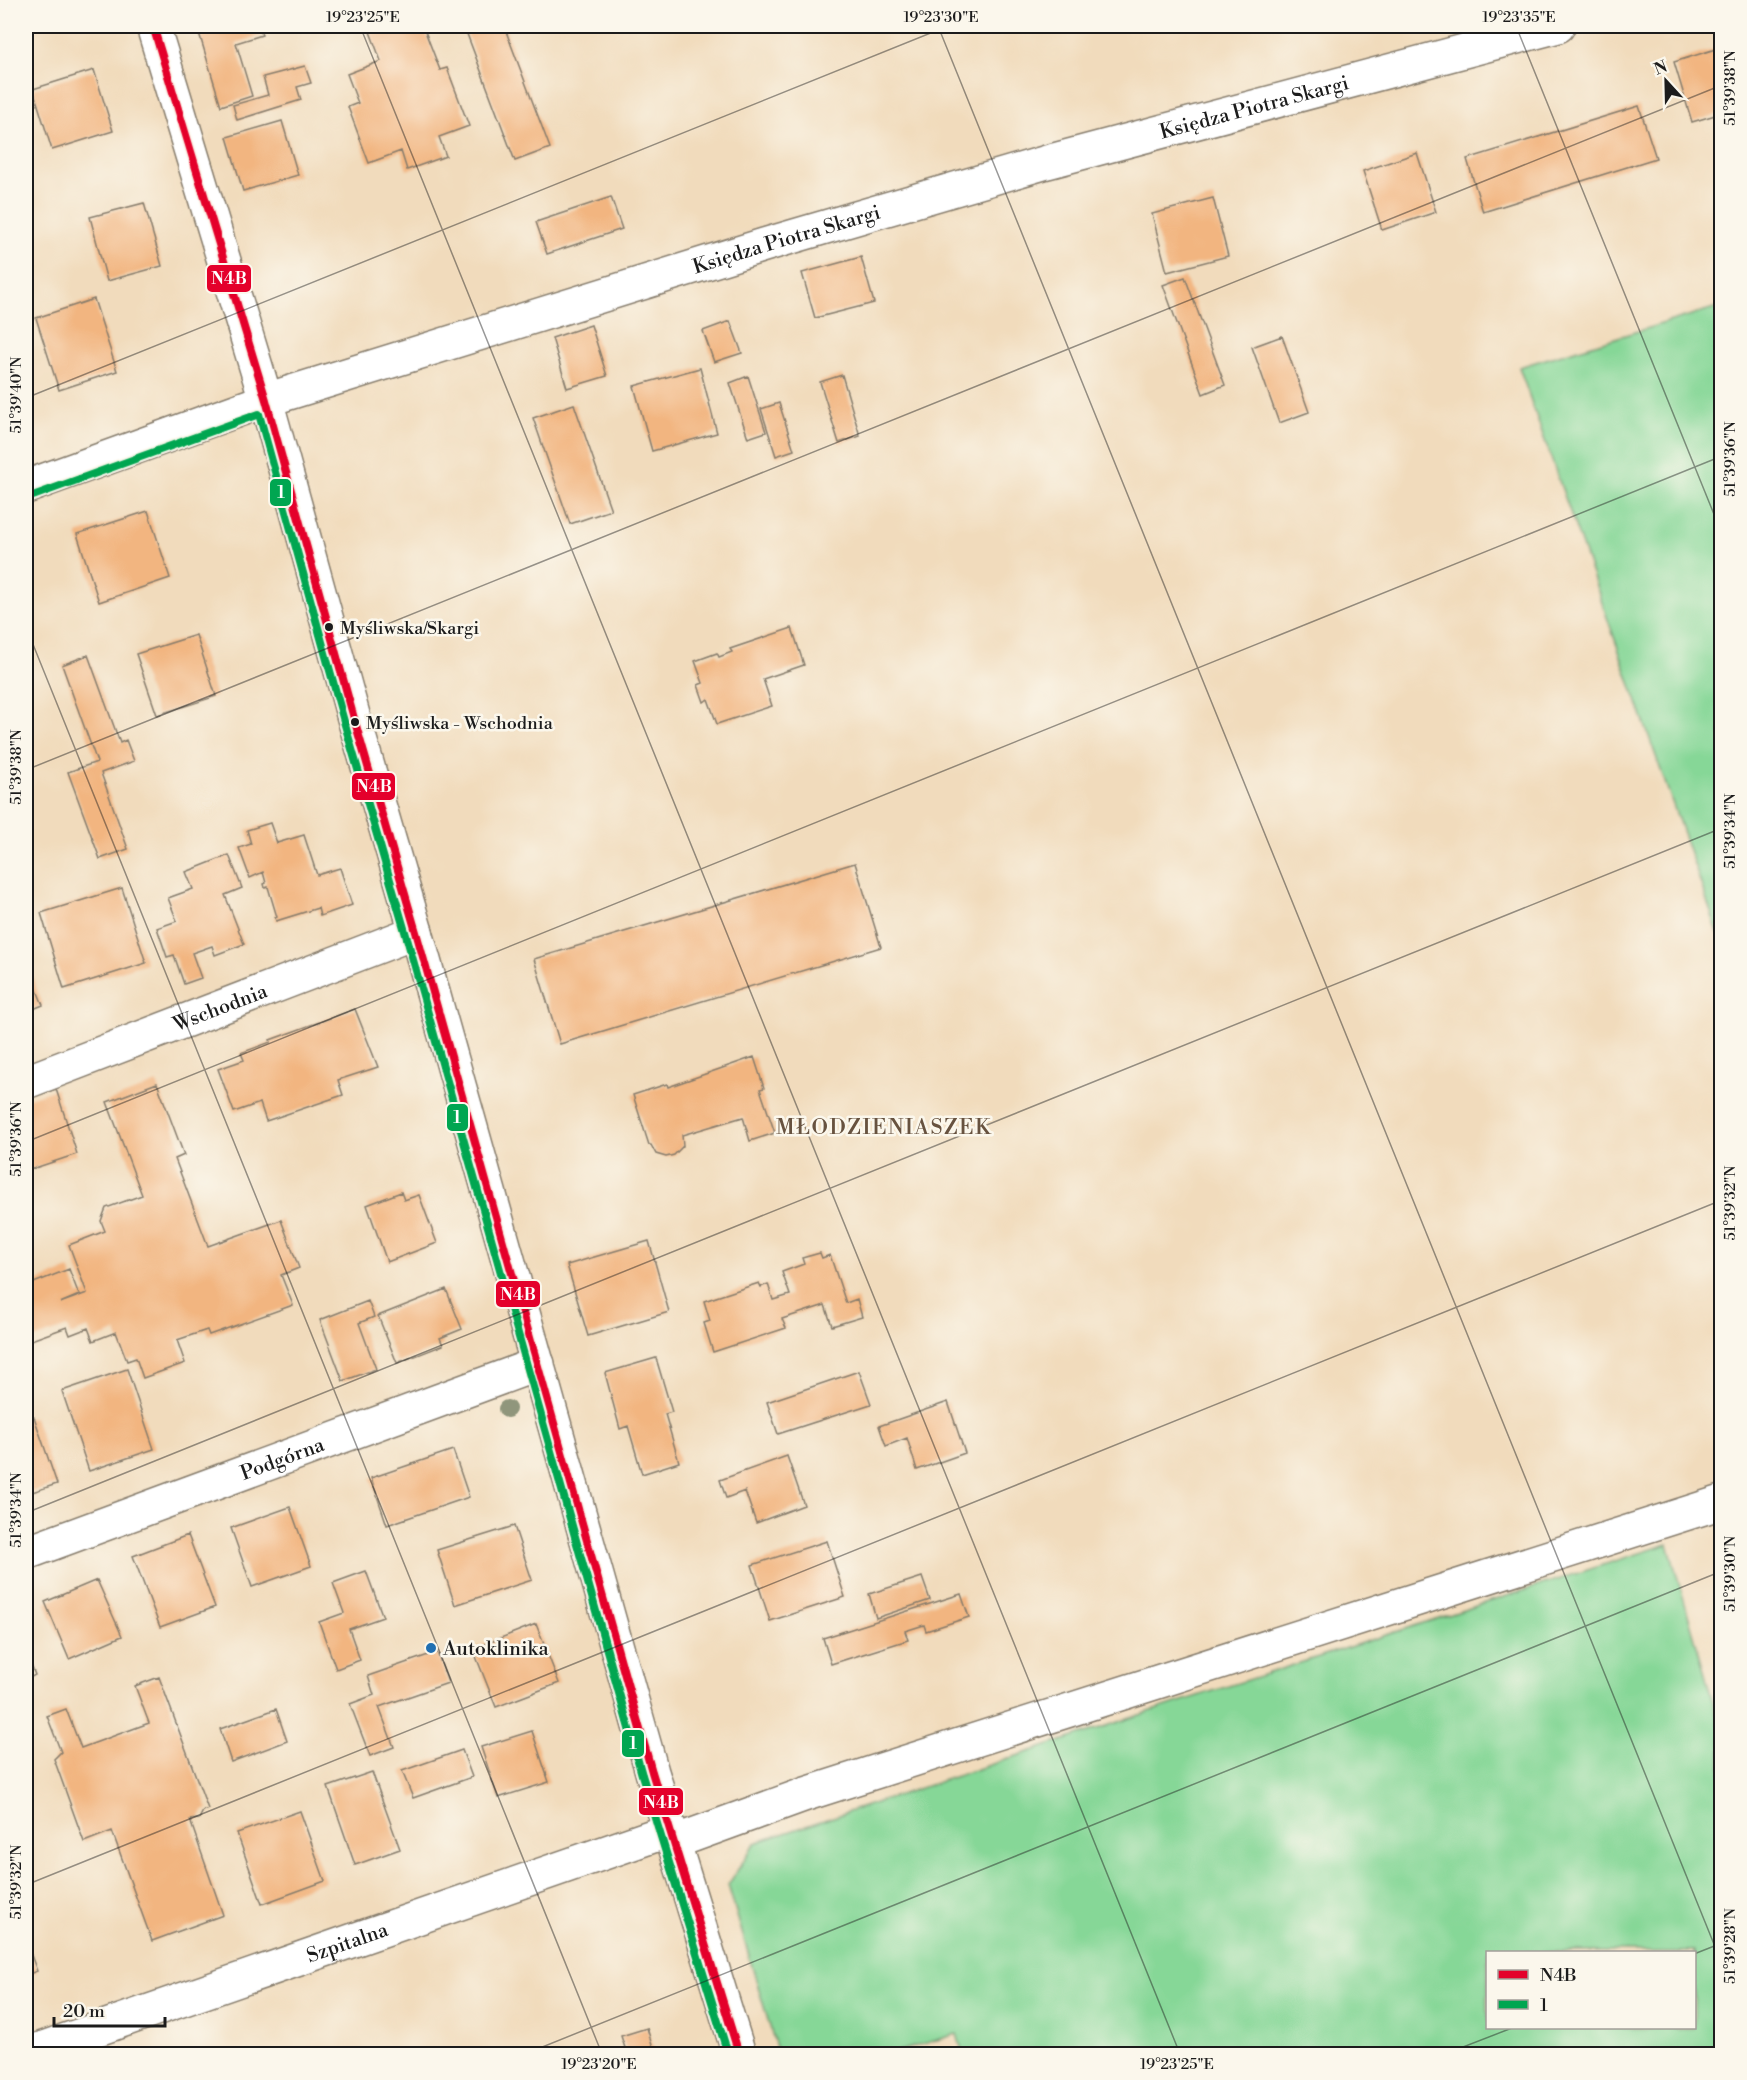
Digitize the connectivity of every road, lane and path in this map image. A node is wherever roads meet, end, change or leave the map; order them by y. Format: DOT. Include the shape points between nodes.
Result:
graph roads {
  1 [pos="153,26"];
  2 [pos="1558,26"];
  3 [pos="266,400"];
  4 [pos="26,487"];
  5 [pos="416,932"];
  6 [pos="26,1082"];
  7 [pos="538,1364"];
  8 [pos="1722,1502"];
  9 [pos="26,1552"];
  10 [pos="672,1836"];
  11 [pos="26,2054"];
  12 [pos="739,2055"];
  1 -- 3 [label="street"];
  2 -- 3 [label="street, Księdza Piotra Skargi" via="1035,166 764,245"];
  3 -- 4 [label="street, Księdza Piotra Skargi"];
  3 -- 5 [label="street"];
  5 -- 6 [label="street, Wschodnia"];
  5 -- 7 [label="street"];
  7 -- 9 [label="street, Podgórna"];
  7 -- 10 [label="street"];
  8 -- 10 [label="street, Szpitalna"];
  10 -- 11 [label="street, Szpitalna"];
  10 -- 12 [label="street"];
}
